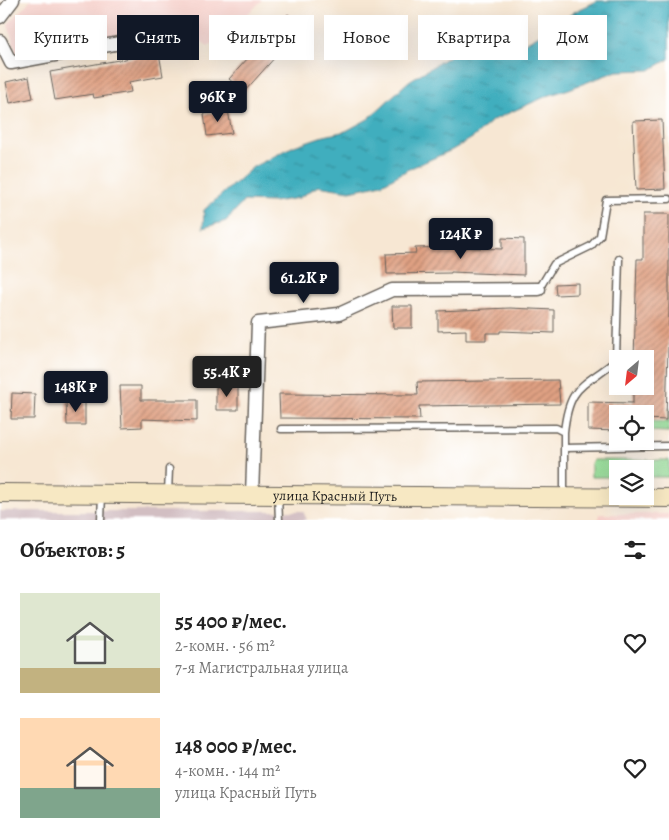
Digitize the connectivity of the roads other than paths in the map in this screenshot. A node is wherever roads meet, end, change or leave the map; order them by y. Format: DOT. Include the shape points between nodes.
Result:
graph roads {
  1 [pos="14,0"];
  2 [pos="0,17"];
  3 [pos="0,41"];
  4 [pos="117,43"];
  5 [pos="669,199"];
  6 [pos="619,259"];
  7 [pos="539,289"];
  8 [pos="281,429"];
  9 [pos="564,432"];
  10 [pos="669,446"];
  11 [pos="564,448"];
  12 [pos="169,469"];
  13 [pos="0,493"];
  14 [pos="102,494"];
  15 [pos="168,494"];
  16 [pos="252,495"];
  17 [pos="278,495"];
  18 [pos="564,497"];
  19 [pos="669,498"];
  20 [pos="101,520"];
  21 [pos="278,520"];
  1 -- 2 [label="street"];
  3 -- 4 [label="street" via="11,63"];
  5 -- 7 [label="lane" via="606,200 600,236 592,246 554,264"];
  6 -- 9 [label="lane" via="616,358 574,393"];
  7 -- 16 [label="street" via="392,290 339,314 258,323"];
  8 -- 9 [label="lane" via="556,428"];
  9 -- 11 [label="lane"];
  10 -- 11 [label="lane"];
  11 -- 18 [label="lane"];
  12 -- 15 [label="lane"];
  13 -- 14 [label="main road, улица Красный Путь"];
  14 -- 15 [label="main road, улица Красный Путь"];
  14 -- 20 [label="lane"];
  15 -- 16 [label="main road, улица Красный Путь"];
  16 -- 17 [label="main road, улица Красный Путь"];
  17 -- 18 [label="main road, улица Красный Путь"];
  17 -- 21 [label="lane"];
  18 -- 19 [label="main road, улица Красный Путь"];
}
